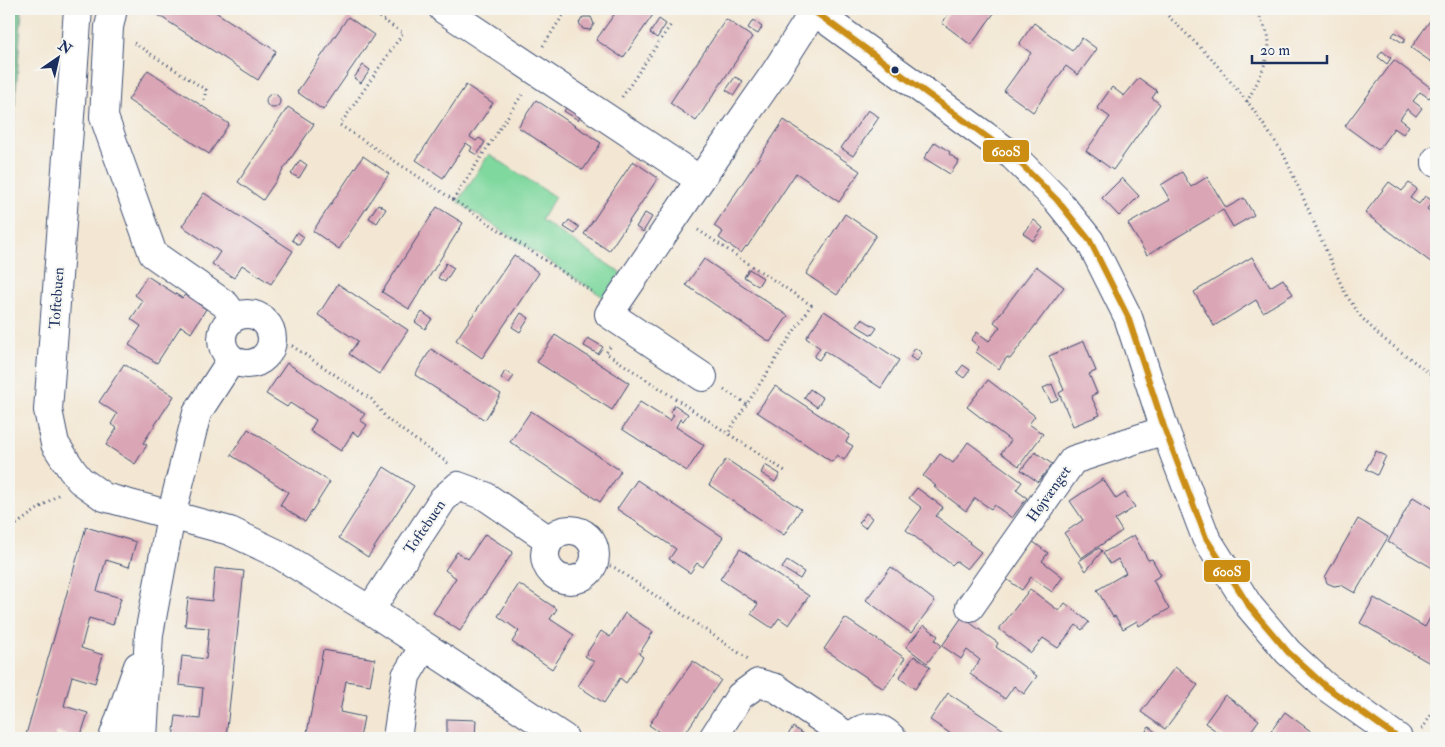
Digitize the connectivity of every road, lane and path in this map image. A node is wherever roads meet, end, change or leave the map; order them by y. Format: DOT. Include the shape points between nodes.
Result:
graph roads {
  1 [pos="78,9"];
  2 [pos="367,9"];
  3 [pos="443,9"];
  4 [pos="567,9"];
  5 [pos="1161,9"];
  6 [pos="1258,9"];
  7 [pos="813,10"];
  8 [pos="111,18"];
  9 [pos="672,23"];
  10 [pos="533,69"];
  11 [pos="204,100"];
  12 [pos="1247,102"];
  13 [pos="608,119"];
  14 [pos="700,180"];
  15 [pos="453,200"];
  16 [pos="691,226"];
  17 [pos="620,315"];
  18 [pos="234,317"];
  19 [pos="272,345"];
  20 [pos="232,359"];
  21 [pos="703,377"];
  22 [pos="1436,378"];
  23 [pos="1165,430"];
  24 [pos="728,433"];
  25 [pos="785,471"];
  26 [pos="80,480"];
  27 [pos="458,486"];
  28 [pos="170,516"];
  29 [pos="9,531"];
  30 [pos="549,540"];
  31 [pos="596,560"];
  32 [pos="970,607"];
  33 [pos="370,610"];
  34 [pos="149,634"];
  35 [pos="424,646"];
  36 [pos="758,684"];
  37 [pos="1436,708"];
  38 [pos="1409,734"];
  39 [pos="113,738"];
  40 [pos="143,738"];
  41 [pos="397,738"];
  42 [pos="564,738"];
  43 [pos="713,738"];
  44 [pos="850,738"];
  45 [pos="892,738"];
  1 -- 26 [label="street, Toftebuen" via="48,410 55,444"];
  2 -- 15 [label="path" via="402,32 340,125"];
  3 -- 10 [label="street"];
  4 -- 10 [label="path"];
  5 -- 12 [label="path" via="1210,57"];
  6 -- 12 [label="path" via="1268,36 1267,61"];
  7 -- 14 [label="street" via="776,71"];
  7 -- 23 [label="street" via="1013,156 1057,200 1090,241 1128,317"];
  8 -- 11 [label="path" via="206,90"];
  8 -- 18 [label="street" via="104,117 153,254 226,305"];
  9 -- 13 [label="path"];
  10 -- 13 [label="street"];
  10 -- 15 [label="path"];
  12 -- 22 [label="path" via="1283,153 1345,293 1361,317 1381,337"];
  13 -- 14 [label="street"];
  14 -- 17 [label="street"];
  15 -- 17 [label="path"];
  16 -- 24 [label="path" via="811,305"];
  17 -- 21 [label="street"];
  17 -- 24 [label="path" via="606,353"];
  18 -- 19 [label="street" via="253,314 262,318 269,326"];
  18 -- 20 [label="street" via="226,323 222,333 225,352"];
  19 -- 20 [label="street" via="260,361 241,364"];
  19 -- 27 [label="path" via="292,346 371,399 388,420 448,462"];
  20 -- 28 [label="street" via="197,413"];
  23 -- 32 [label="street, Højvænget" via="1072,460"];
  23 -- 38 [label="street" via="1206,538 1249,606 1288,652 1325,686"];
  24 -- 25 [label="path"];
  26 -- 28 [label="street, Toftebuen" via="104,497"];
  26 -- 29 [label="path"];
  27 -- 30 [label="street, Toftebuen" via="485,496"];
  27 -- 33 [label="street, Toftebuen" via="443,499"];
  28 -- 33 [label="street, Toftebuen" via="230,531 278,554"];
  28 -- 34 [label="street"];
  30 -- 31 [label="street" via="556,533 576,529 592,541"];
  30 -- 31 [label="street" via="545,559 549,569 565,580 584,576"];
  31 -- 36 [label="path" via="615,568 751,661"];
  33 -- 35 [label="street, Toftebuen"];
  34 -- 39 [label="street"];
  34 -- 40 [label="street"];
  35 -- 41 [label="street" via="406,676"];
  35 -- 42 [label="street, Toftebuen"];
  36 -- 43 [label="street" via="740,696"];
  36 -- 44 [label="street" via="776,688"];
  37 -- 38 [label="path"];
  44 -- 45 [label="street" via="866,727 876,727"];
}
